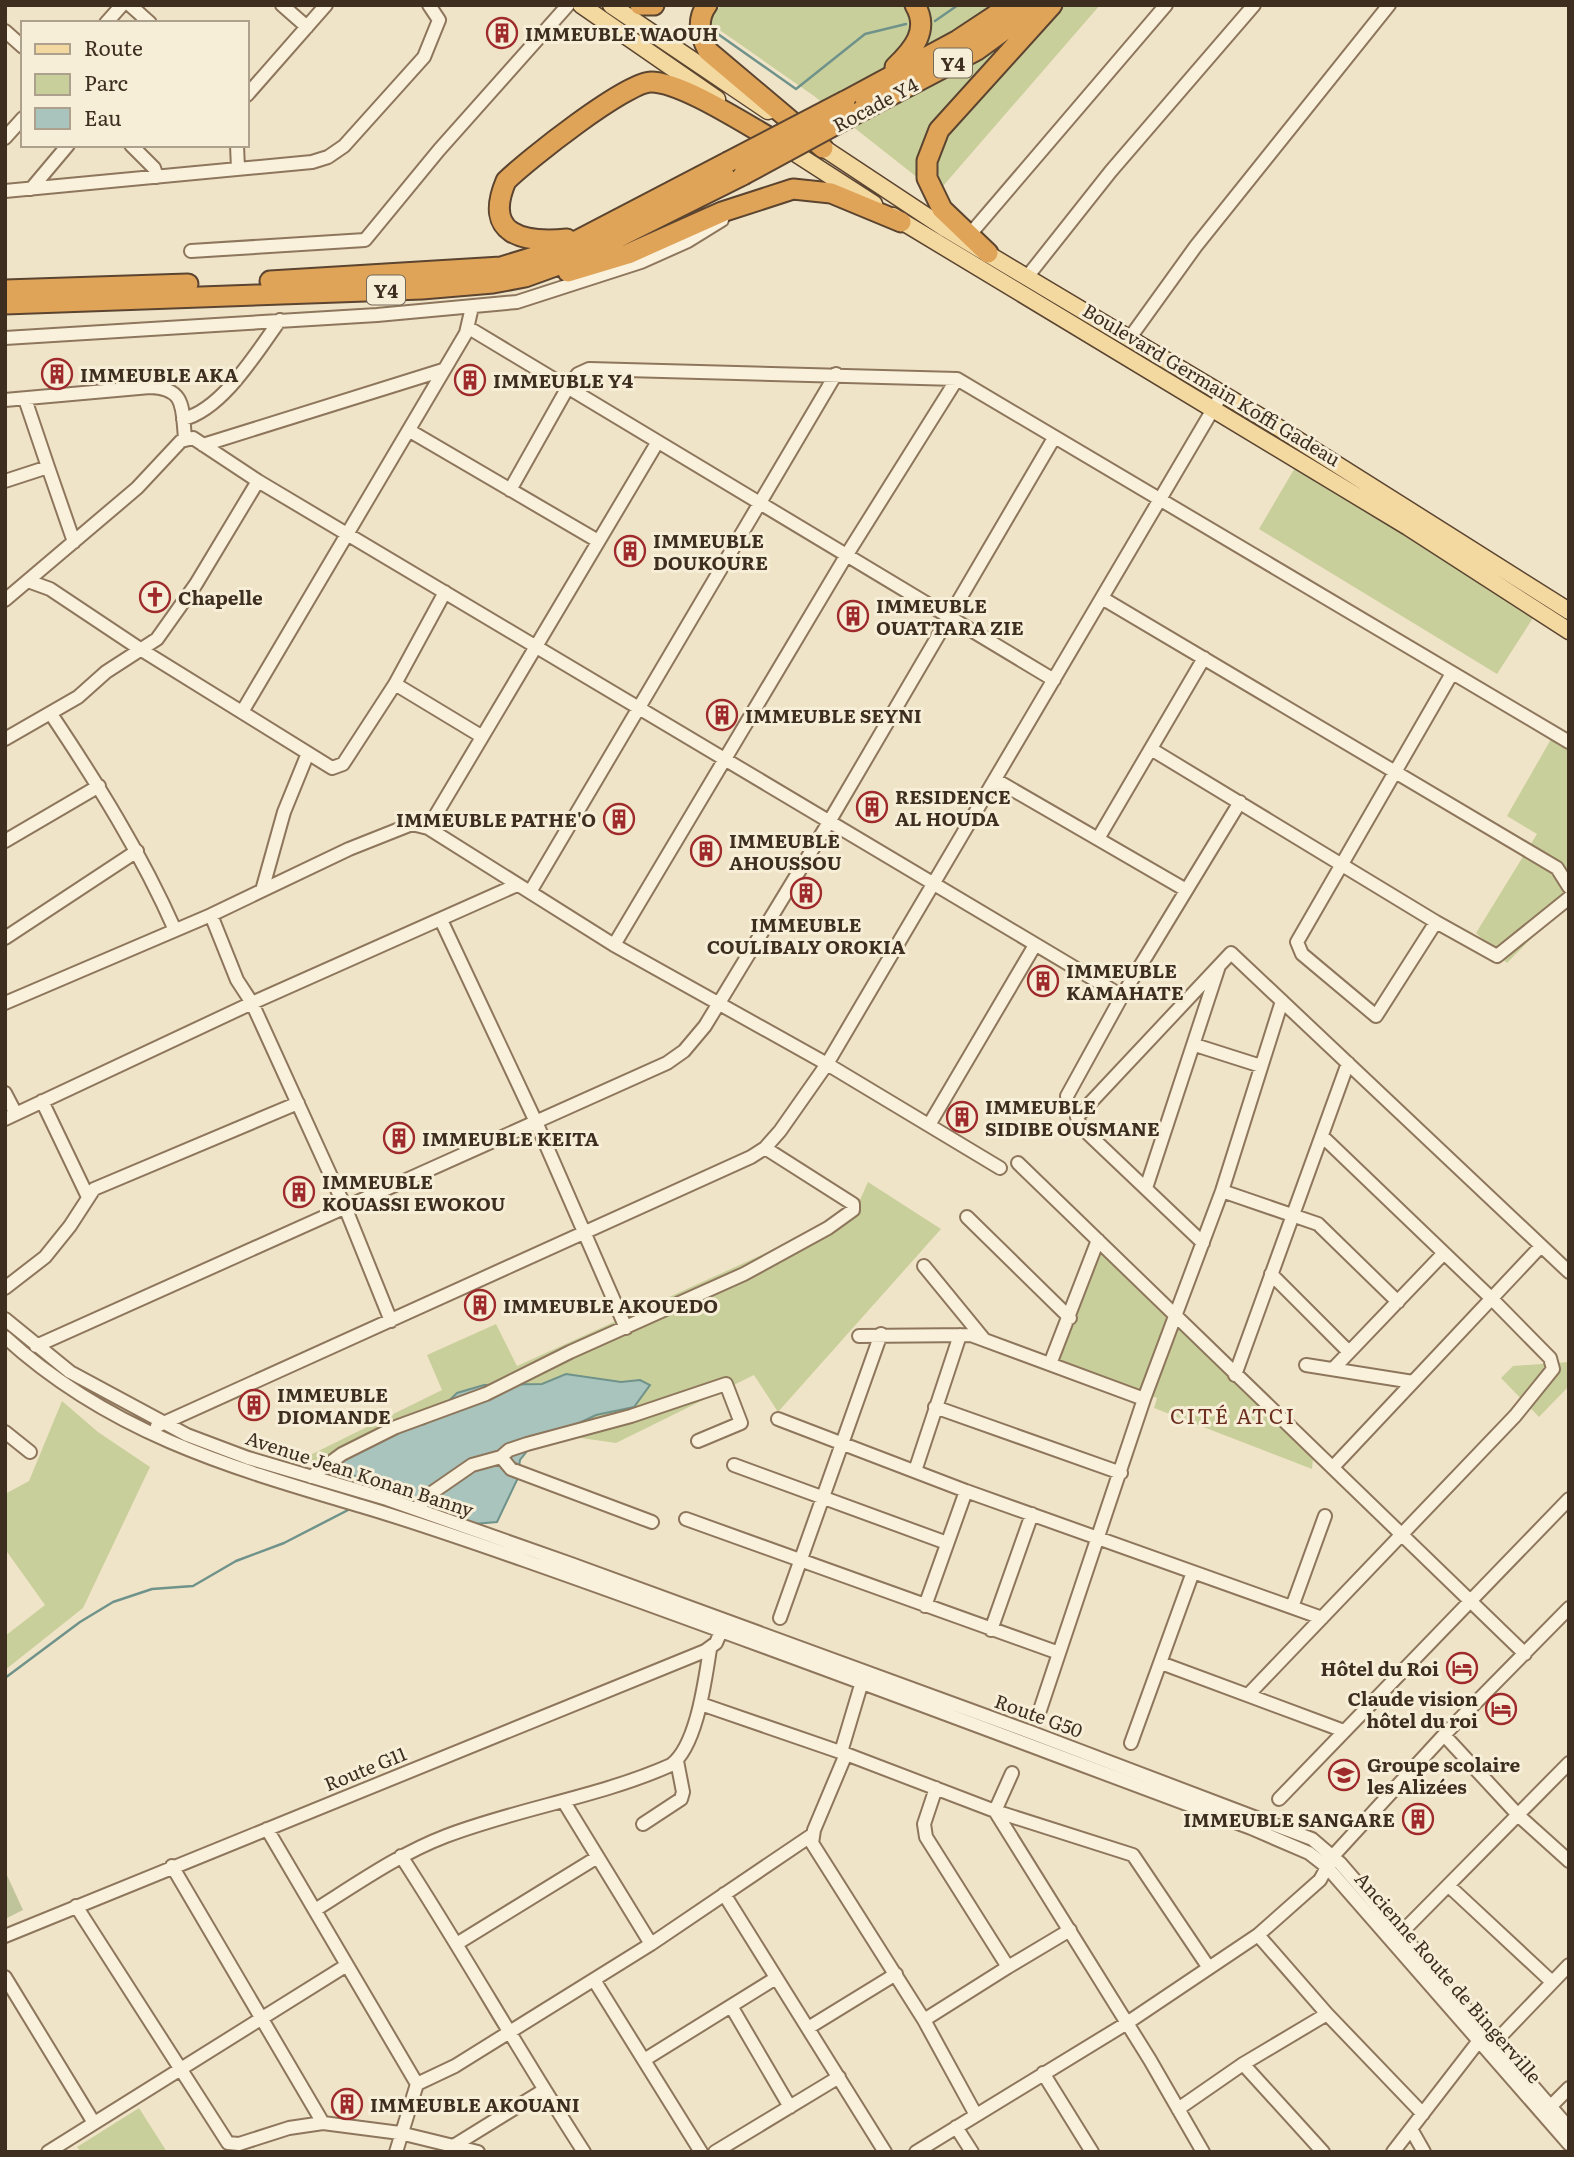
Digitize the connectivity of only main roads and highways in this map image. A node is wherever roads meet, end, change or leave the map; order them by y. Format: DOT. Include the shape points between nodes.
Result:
graph roads {
  1 [pos="580,5"];
  2 [pos="611,5"];
  3 [pos="640,5"];
  4 [pos="654,5"];
  5 [pos="707,5"];
  6 [pos="915,5"];
  7 [pos="1011,5"];
  8 [pos="1039,5"];
  9 [pos="1052,5"];
  10 [pos="869,88"];
  11 [pos="853,106"];
  12 [pos="781,144"];
  13 [pos="823,148"];
  14 [pos="735,169"];
  15 [pos="901,222"];
  16 [pos="598,232"];
  17 [pos="967,237"];
  18 [pos="988,253"];
  19 [pos="525,277"];
  20 [pos="5,290"];
  21 [pos="5,304"];
  22 [pos="1217,401"];
  23 [pos="1569,611"];
  24 [pos="1569,631"];
  1 -- 12 [label="main road"];
  2 -- 13 [label="main road"];
  3 -- 4 [label="highway"];
  5 -- 13 [label="highway" via="700,36 708,51"];
  6 -- 10 [label="highway" via="922,22 919,37 910,52"];
  7 -- 10 [label="highway, Rocade Y4 / Y4"];
  8 -- 11 [label="highway, Rocade Y4 / Y4" via="977,50"];
  9 -- 17 [label="highway" via="932,142 927,161 930,186 942,209"];
  10 -- 11 [label="highway, Rocade Y4 / Y4"];
  11 -- 14 [label="highway, Rocade Y4 / Y4, bridge"];
  12 -- 15 [label="main road, Boulevard Germain Koffi Gadeau"];
  12 -- 16 [label="highway" via="686,92 660,83 639,84 513,174 501,194 499,212 504,227 519,237 540,242"];
  13 -- 17 [label="main road"];
  14 -- 16 [label="highway, Y4"];
  14 -- 19 [label="highway, Y4" via="575,259"];
  15 -- 19 [label="highway" via="831,193 793,189 755,200 628,254 582,269"];
  15 -- 22 [label="main road, Boulevard Germain Koffi Gadeau"];
  16 -- 20 [label="highway, Y4" via="537,257 481,270"];
  17 -- 18 [label="highway"];
  18 -- 22 [label="main road, Boulevard Germain Koffi Gadeau" via="1129,339"];
  19 -- 21 [label="highway, Y4" via="422,289"];
  22 -- 23 [label="main road, Boulevard Germain Koffi Gadeau"];
  22 -- 24 [label="main road, Boulevard Germain Koffi Gadeau"];
}
